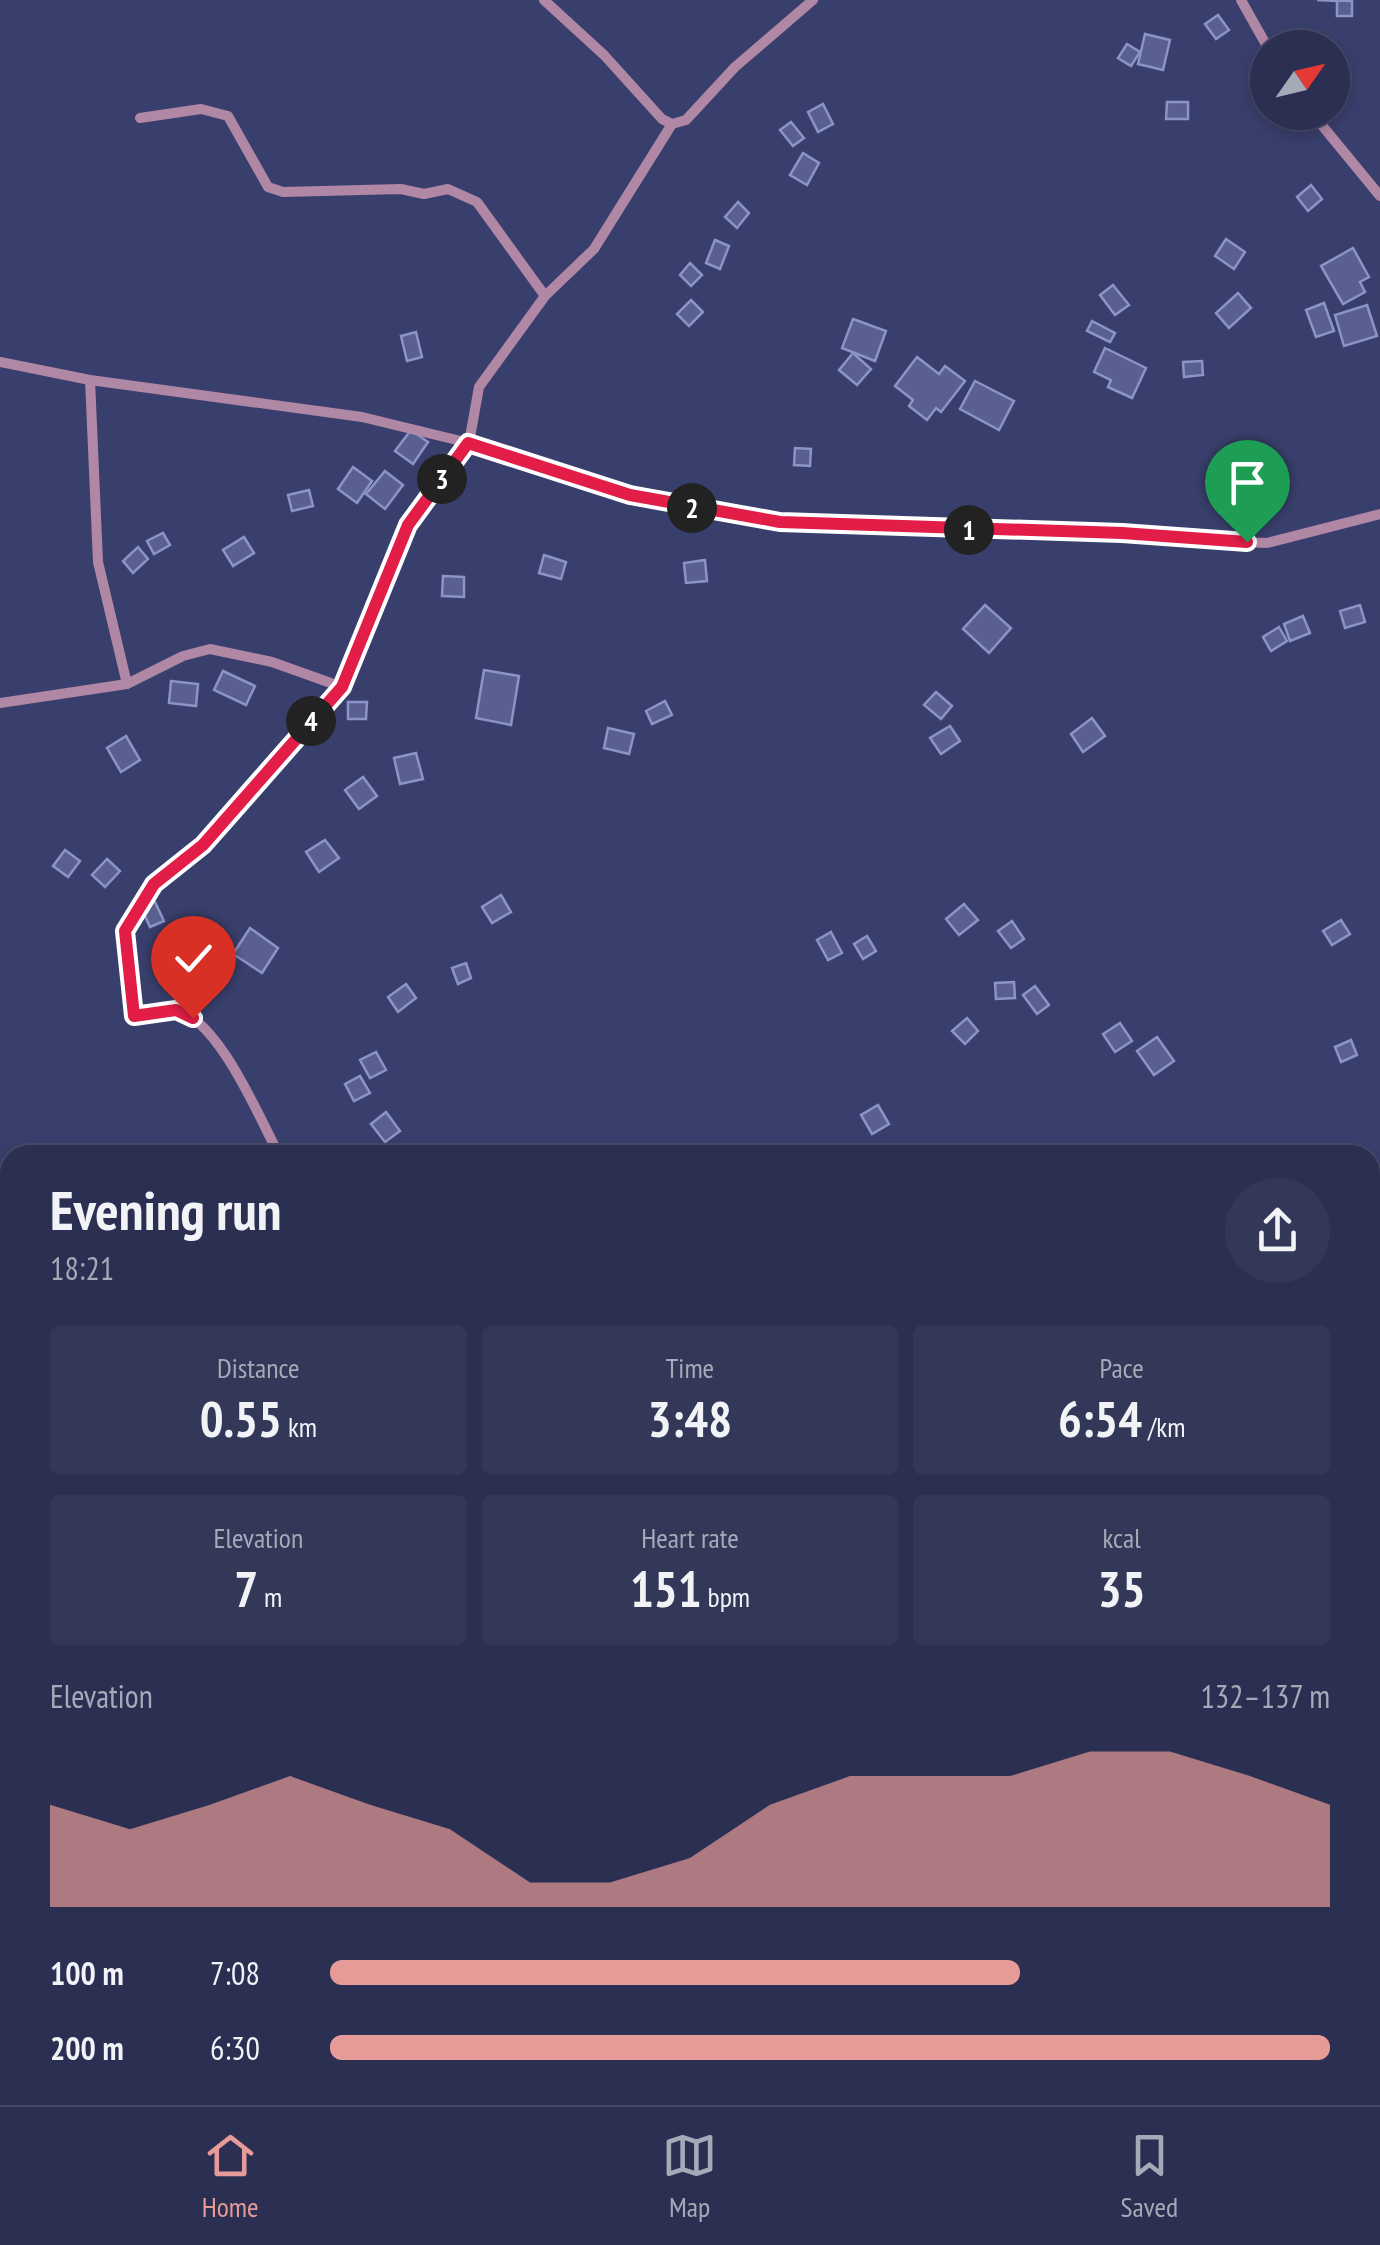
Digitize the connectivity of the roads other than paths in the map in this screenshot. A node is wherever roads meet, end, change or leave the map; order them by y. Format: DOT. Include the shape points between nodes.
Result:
graph roads {
  1 [pos="544,0"];
  2 [pos="813,0"];
  3 [pos="1241,0"];
  4 [pos="1258,30"];
  5 [pos="140,118"];
  6 [pos="672,124"];
  7 [pos="1327,130"];
  8 [pos="1380,196"];
  9 [pos="545,296"];
  10 [pos="0,362"];
  11 [pos="90,380"];
  12 [pos="468,443"];
  13 [pos="1380,514"];
  14 [pos="127,684"];
  15 [pos="342,687"];
  16 [pos="0,702"];
  17 [pos="273,1145"];
  1 -- 6 [label="street"];
  2 -- 6 [label="street" via="734,67 686,120"];
  3 -- 4 [label="street"];
  5 -- 9 [label="street" via="201,109 228,116 268,186 283,192 448,189 477,202"];
  6 -- 9 [label="street" via="594,249"];
  7 -- 8 [label="street"];
  9 -- 12 [label="street" via="479,387"];
  10 -- 11 [label="street"];
  11 -- 12 [label="street" via="362,417"];
  11 -- 14 [label="street" via="98,562"];
  12 -- 13 [label="street" via="630,495 780,522 1267,543"];
  12 -- 15 [label="street" via="408,525"];
  14 -- 15 [label="street" via="210,650 272,662"];
  14 -- 16 [label="street"];
  15 -- 17 [label="street" via="203,845 154,884 125,931 134,1016 176,1010 193,1018 231,1062"];
}
